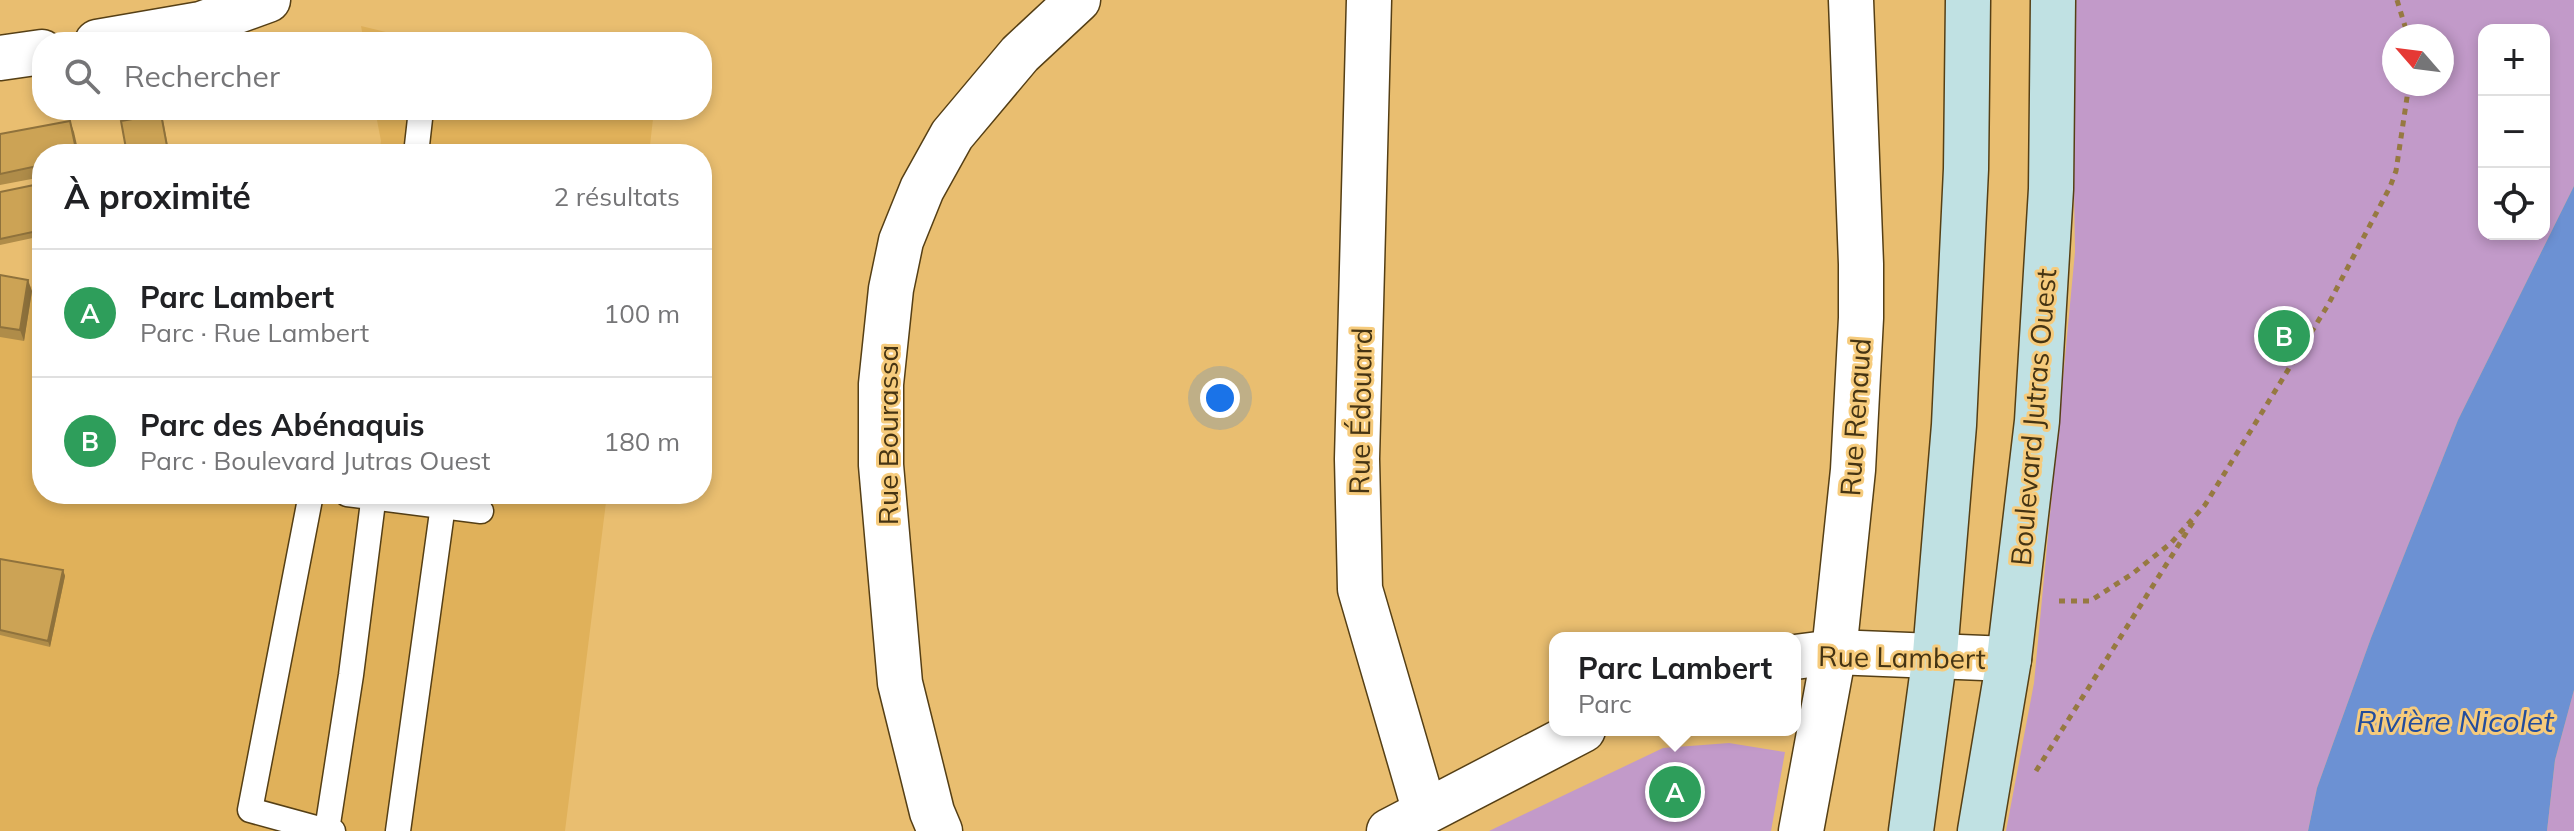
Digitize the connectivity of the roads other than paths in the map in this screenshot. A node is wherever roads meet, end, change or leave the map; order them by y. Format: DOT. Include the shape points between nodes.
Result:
graph roads {
  1 [pos="268,0"];
  2 [pos="1078,0"];
  3 [pos="1369,0"];
  4 [pos="1851,0"];
  5 [pos="1968,0"];
  6 [pos="2053,0"];
  7 [pos="155,32"];
  8 [pos="32,53"];
  9 [pos="0,58"];
  10 [pos="420,120"];
  11 [pos="417,144"];
  12 [pos="309,504"];
  13 [pos="373,504"];
  14 [pos="434,504"];
  15 [pos="443,505"];
  16 [pos="481,511"];
  17 [pos="1814,654"];
  18 [pos="1935,654"];
  19 [pos="2009,659"];
  20 [pos="1572,736"];
  21 [pos="1407,822"];
  22 [pos="329,831"];
  23 [pos="398,831"];
  24 [pos="940,831"];
  25 [pos="1801,831"];
  26 [pos="1911,831"];
  27 [pos="1980,831"];
  1 -- 7 [label="street" via="201,24"];
  2 -- 24 [label="street, Rue Bourassa" via="1020,54 952,135 901,241 891,289 881,384 881,465 900,683"];
  3 -- 21 [label="street, Rue Édouard" via="1357,459 1360,589"];
  4 -- 17 [label="street, Rue Renaud" via="1861,318 1853,470"];
  5 -- 18 [label="main road" via="1955,410"];
  6 -- 19 [label="main road, Boulevard Jutras Ouest" via="2051,189 2037,421"];
  8 -- 9 [label="street"];
  10 -- 11 [label="lane"];
  12 -- 22 [label="lane" via="250,810"];
  13 -- 22 [label="lane"];
  14 -- 15 [label="lane"];
  15 -- 16 [label="lane"];
  15 -- 23 [label="lane"];
  17 -- 18 [label="street, Rue Lambert"];
  17 -- 25 [label="street, Rue Renaud"];
  18 -- 19 [label="street, Rue Lambert"];
  18 -- 26 [label="main road"];
  19 -- 27 [label="main road, Boulevard Jutras Ouest"];
  20 -- 21 [label="street"];
}
